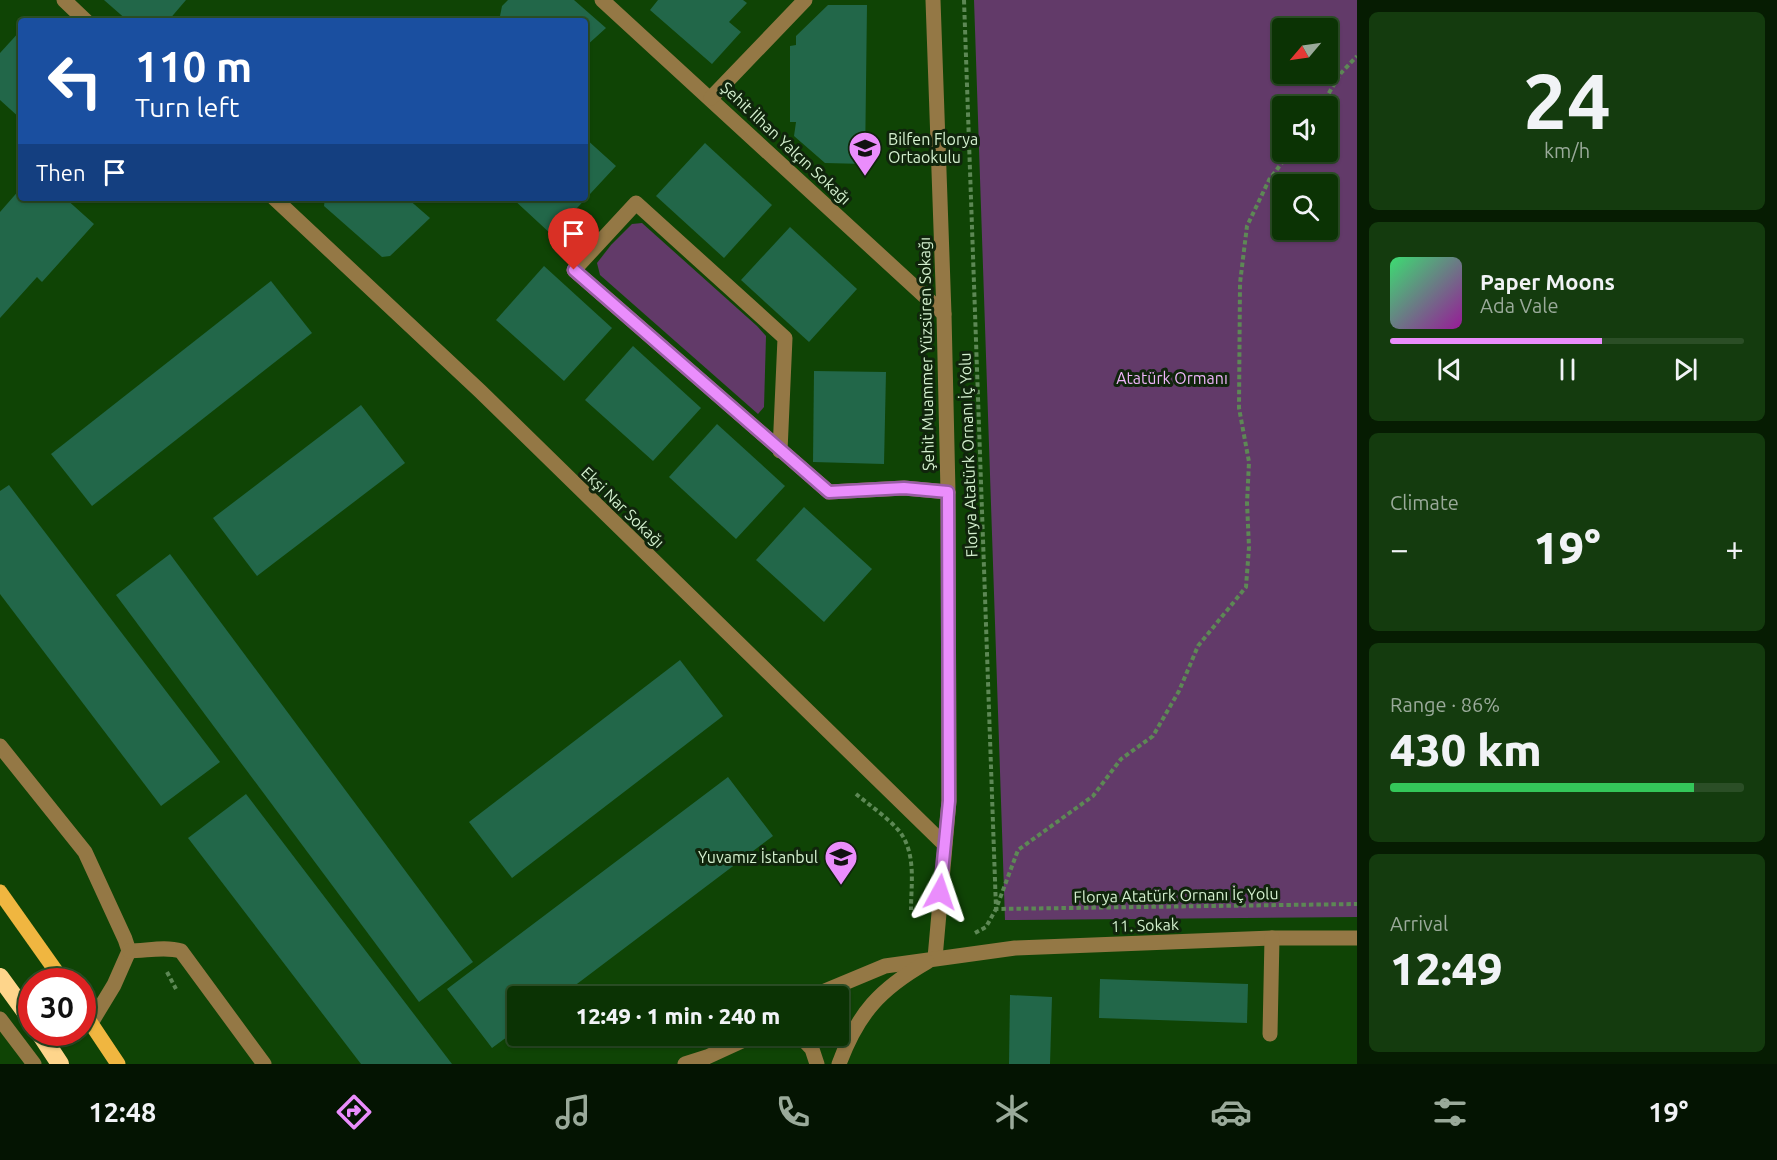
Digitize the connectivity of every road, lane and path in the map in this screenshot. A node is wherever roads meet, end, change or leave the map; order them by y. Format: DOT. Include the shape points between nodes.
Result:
graph roads {
  1 [pos="64,0"];
  2 [pos="602,0"];
  3 [pos="805,0"];
  4 [pos="933,0"];
  5 [pos="964,0"];
  6 [pos="83,18"];
  7 [pos="1357,56"];
  8 [pos="1328,96"];
  9 [pos="711,98"];
  10 [pos="1282,162"];
  11 [pos="277,201"];
  12 [pos="944,314"];
  13 [pos="780,451"];
  14 [pos="948,492"];
  15 [pos="0,746"];
  16 [pos="856,794"];
  17 [pos="944,844"];
  18 [pos="0,892"];
  19 [pos="1357,904"];
  20 [pos="996,909"];
  21 [pos="911,910"];
  22 [pos="973,935"];
  23 [pos="1272,938"];
  24 [pos="1357,938"];
  25 [pos="129,951"];
  26 [pos="935,958"];
  27 [pos="54,968"];
  28 [pos="167,972"];
  29 [pos="0,977"];
  30 [pos="837,986"];
  31 [pos="176,989"];
  32 [pos="18,1002"];
  33 [pos="96,1005"];
  34 [pos="0,1019"];
  35 [pos="96,1030"];
  36 [pos="1270,1034"];
  37 [pos="48,1046"];
  38 [pos="731,1046"];
  39 [pos="809,1046"];
  40 [pos="701,1060"];
  41 [pos="34,1064"];
  42 [pos="60,1064"];
  43 [pos="118,1064"];
  44 [pos="264,1064"];
  45 [pos="685,1064"];
  46 [pos="817,1064"];
  47 [pos="839,1064"];
  1 -- 6 [label="street"];
  2 -- 9 [label="street, Şehit İlhan Yalçın Sokağı"];
  3 -- 9 [label="street"];
  4 -- 12 [label="street, Şehit Muammer Yüzsüren Sokağı"];
  5 -- 20 [label="path, Florya Atatürk Ornanı İç Yolu"];
  7 -- 8 [label="path"];
  9 -- 12 [label="street, Şehit İlhan Yalçın Sokağı"];
  10 -- 20 [label="path" via="1269,180 1247,226 1240,282 1239,408 1249,462 1246,587 1198,646 1179,691 1153,736 1121,759 1093,796 1018,850"];
  11 -- 17 [label="street, Ekşi Nar Sokağı" via="480,391"];
  12 -- 14 [label="street, Şehit Muammer Yüzsüren Sokağı"];
  13 -- 13 [label="street" via="574,270 636,203 785,338"];
  13 -- 14 [label="street" via="829,492 904,488"];
  14 -- 17 [label="street, Şehit Muammer Yüzsüren Sokağı" via="949,801"];
  15 -- 25 [label="street" via="85,852"];
  16 -- 21 [label="path" via="901,833 909,848"];
  17 -- 26 [label="street, Şehit Muammer Yüzsüren Sokağı"];
  18 -- 27 [label="main road"];
  19 -- 20 [label="path, Florya Atatürk Ornanı İç Yolu"];
  20 -- 22 [label="path" via="986,927"];
  23 -- 24 [label="street, 11. Sokak"];
  23 -- 26 [label="street, 11. Sokak" via="1015,948"];
  23 -- 36 [label="street"];
  25 -- 33 [label="street" via="114,984"];
  25 -- 44 [label="street" via="181,951"];
  26 -- 30 [label="street, 11. Sokak" via="885,966"];
  26 -- 47 [label="street" via="899,978 870,1005 849,1038"];
  28 -- 31 [label="path"];
  29 -- 32 [label="highway"];
  34 -- 41 [label="street"];
  35 -- 43 [label="main road"];
  37 -- 42 [label="highway"];
  38 -- 40 [label="street"];
  39 -- 46 [label="street"];
  40 -- 45 [label="street"];
}
